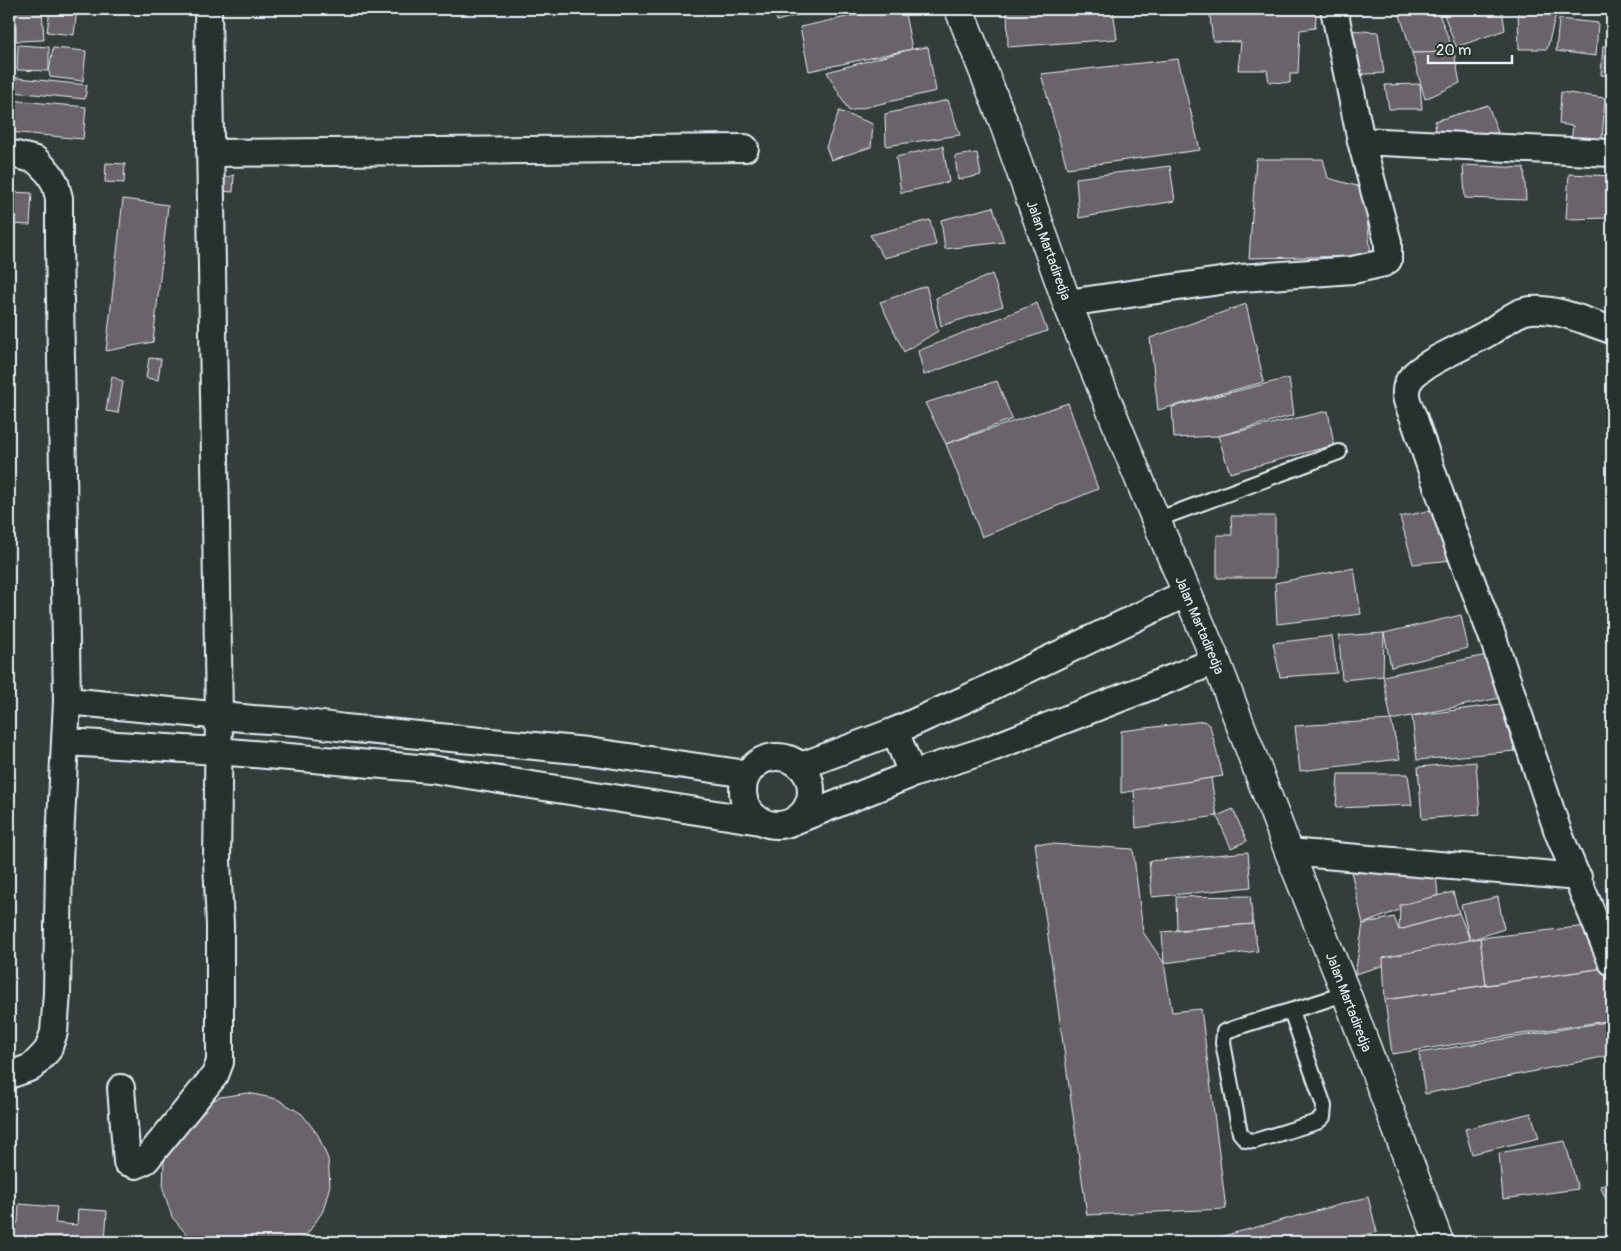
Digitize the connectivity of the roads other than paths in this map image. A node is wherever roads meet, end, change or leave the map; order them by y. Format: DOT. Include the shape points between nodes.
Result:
graph roads {
  1 [pos="208,9"];
  2 [pos="959,9"];
  3 [pos="1334,9"];
  4 [pos="1361,141"];
  5 [pos="746,148"];
  6 [pos="210,153"];
  7 [pos="1612,153"];
  8 [pos="10,154"];
  9 [pos="1068,303"];
  10 [pos="1612,330"];
  11 [pos="1339,452"];
  12 [pos="1156,520"];
  13 [pos="1187,593"];
  14 [pos="1216,661"];
  15 [pos="68,701"];
  16 [pos="219,716"];
  17 [pos="895,731"];
  18 [pos="432,736"];
  19 [pos="66,742"];
  20 [pos="218,751"];
  21 [pos="801,766"];
  22 [pos="430,769"];
  23 [pos="747,774"];
  24 [pos="912,774"];
  25 [pos="760,821"];
  26 [pos="794,821"];
  27 [pos="1289,852"];
  28 [pos="1578,878"];
  29 [pos="1612,962"];
  30 [pos="1346,993"];
  31 [pos="1291,1011"];
  32 [pos="9,1075"];
  33 [pos="121,1088"];
  34 [pos="1439,1242"];
  1 -- 6 [label="street"];
  2 -- 9 [label="main road, Jalan Martadiredja"];
  3 -- 4 [label="street"];
  4 -- 7 [label="street"];
  4 -- 9 [label="street" via="1388,242 1388,260 1384,263 1354,270 1241,278"];
  5 -- 6 [label="street"];
  6 -- 16 [label="street"];
  8 -- 15 [label="street" via="40,163 55,182 60,198 58,242"];
  9 -- 12 [label="main road, Jalan Martadiredja"];
  10 -- 28 [label="street" via="1550,309 1529,310 1422,368 1406,387 1406,401 1494,641 1558,832"];
  11 -- 12 [label="lane"];
  12 -- 13 [label="main road, Jalan Martadiredja"];
  13 -- 14 [label="main road, Jalan Martadiredja"];
  13 -- 17 [label="street"];
  14 -- 24 [label="street" via="987,750"];
  14 -- 27 [label="main road, Jalan Martadiredja"];
  15 -- 16 [label="street"];
  15 -- 19 [label="street"];
  16 -- 18 [label="street"];
  16 -- 20 [label="street"];
  17 -- 21 [label="street"];
  17 -- 24 [label="street"];
  18 -- 22 [label="street"];
  18 -- 23 [label="street" via="587,752"];
  19 -- 20 [label="street"];
  19 -- 32 [label="street" via="54,1032 48,1050 32,1068"];
  20 -- 22 [label="street"];
  20 -- 33 [label="street" via="220,1062 215,1075 146,1160 136,1165 127,1162"];
  21 -- 23 [label="street" via="794,760 776,756 759,761"];
  21 -- 26 [label="street" via="810,781 810,799 807,808"];
  22 -- 25 [label="street"];
  23 -- 25 [label="street" via="743,782 743,800"];
  24 -- 26 [label="street"];
  25 -- 26 [label="street" via="777,825"];
  27 -- 28 [label="street"];
  27 -- 30 [label="main road, Jalan Martadiredja"];
  28 -- 29 [label="street"];
  30 -- 31 [label="lane"];
  30 -- 34 [label="main road, Jalan Martadiredja"];
  31 -- 31 [label="lane" via="1224,1032 1222,1043 1240,1133 1246,1140 1255,1141 1317,1122 1323,1117 1324,1106"];
}
